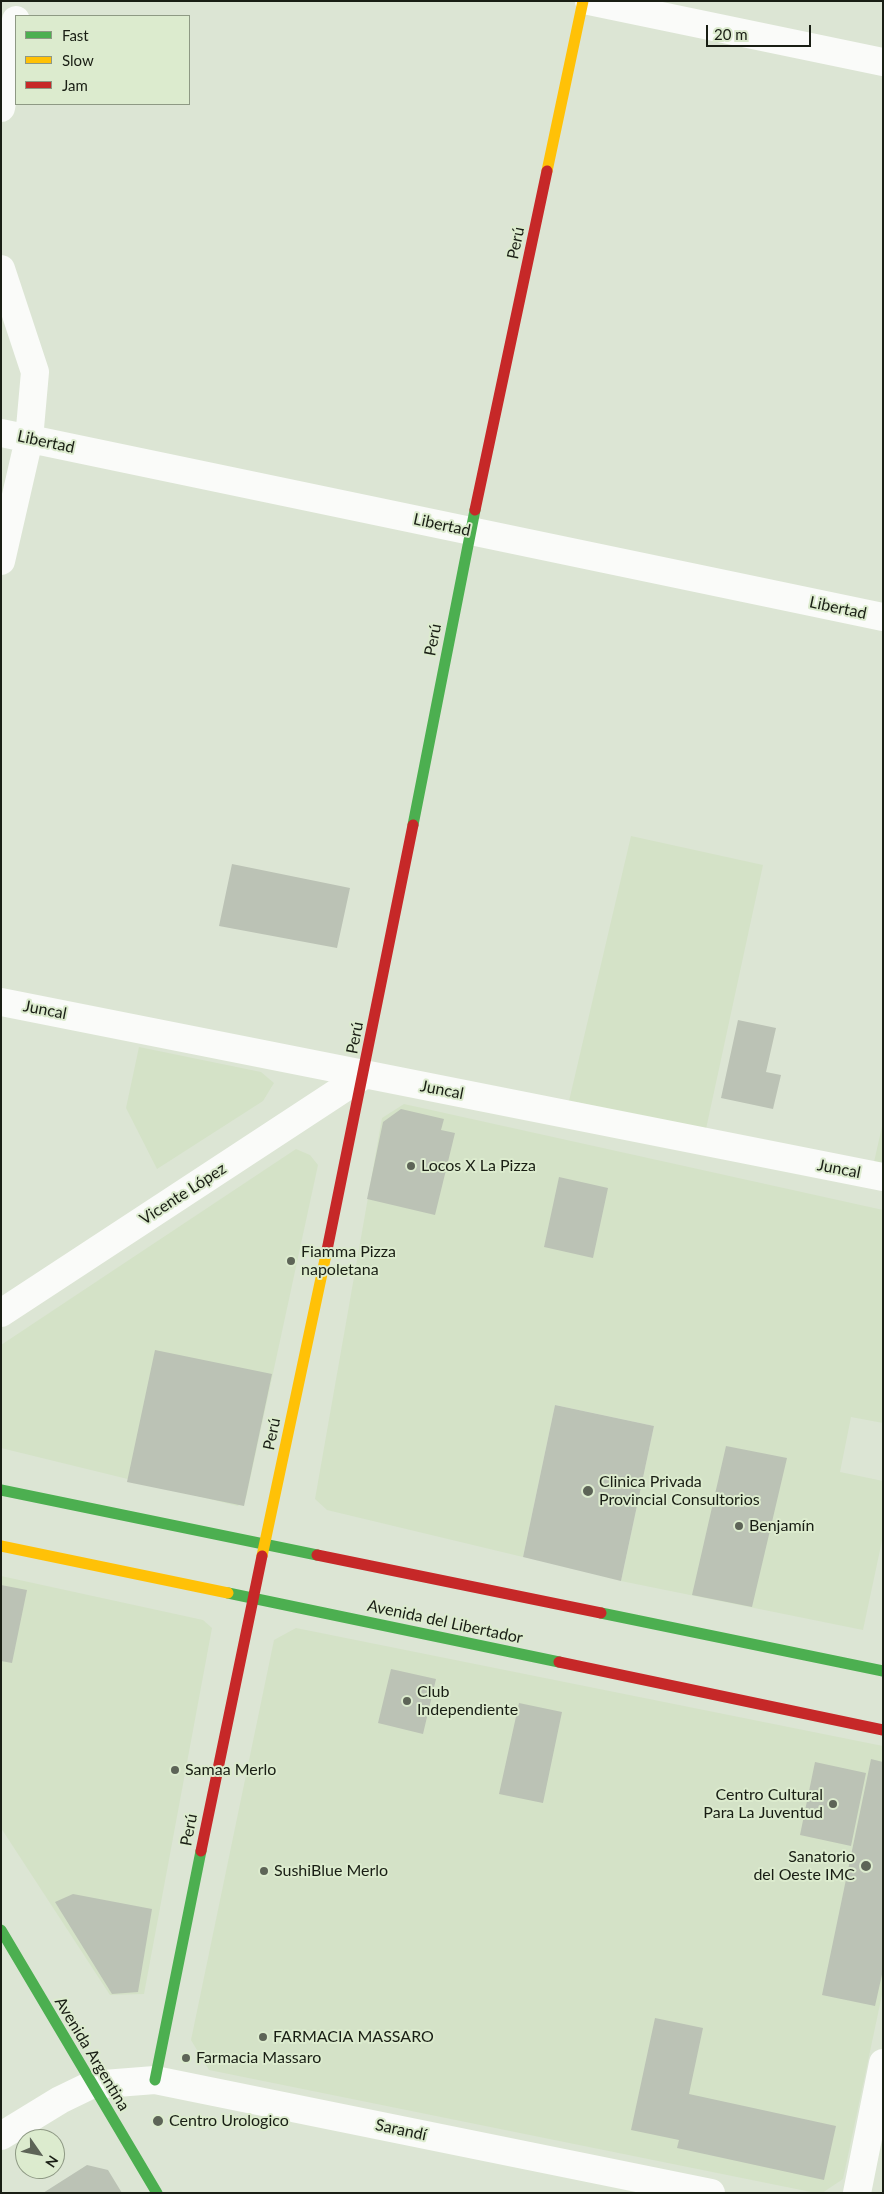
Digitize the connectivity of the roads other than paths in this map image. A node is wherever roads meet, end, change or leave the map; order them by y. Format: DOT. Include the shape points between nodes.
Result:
graph roads {
  1 [pos="20,1"];
  2 [pos="583,1"];
  3 [pos="589,1"];
  4 [pos="17,15"];
  5 [pos="15,26"];
  6 [pos="883,62"];
  7 [pos="1,108"];
  8 [pos="1,270"];
  9 [pos="1,433"];
  10 [pos="28,439"];
  11 [pos="471,531"];
  12 [pos="1,561"];
  13 [pos="883,617"];
  14 [pos="1,1002"];
  15 [pos="364,1075"];
  16 [pos="883,1177"];
  17 [pos="1,1312"];
  18 [pos="1,1490"];
  19 [pos="266,1543"];
  20 [pos="1,1546"];
  21 [pos="253,1598"];
  22 [pos="883,1671"];
  23 [pos="883,1730"];
  24 [pos="1,1930"];
  25 [pos="883,2063"];
  26 [pos="155,2080"];
  27 [pos="91,2085"];
  28 [pos="1,2136"];
  29 [pos="157,2193"];
  30 [pos="711,2193"];
  31 [pos="857,2193"];
  1 -- 4 [label="street"];
  2 -- 11 [label="street, Perú"];
  3 -- 6 [label="street"];
  5 -- 7 [label="street"];
  8 -- 10 [label="street" via="35,372"];
  9 -- 10 [label="street, Libertad"];
  10 -- 11 [label="street, Libertad"];
  10 -- 12 [label="street"];
  11 -- 13 [label="street, Libertad"];
  11 -- 15 [label="street, Perú"];
  14 -- 15 [label="street, Juncal"];
  15 -- 16 [label="street, Juncal"];
  15 -- 17 [label="street, Vicente López"];
  15 -- 19 [label="street, Perú"];
  18 -- 19 [label="street"];
  19 -- 21 [label="street, Perú"];
  19 -- 22 [label="street"];
  20 -- 21 [label="street, Avenida del Libertador"];
  21 -- 23 [label="street, Avenida del Libertador"];
  21 -- 26 [label="street, Perú"];
  24 -- 27 [label="street, Avenida Argentina"];
  25 -- 31 [label="street"];
  26 -- 27 [label="street, Sarandí"];
  26 -- 30 [label="street, Sarandí"];
  27 -- 28 [label="street"];
  27 -- 29 [label="street, Avenida Argentina"];
}
